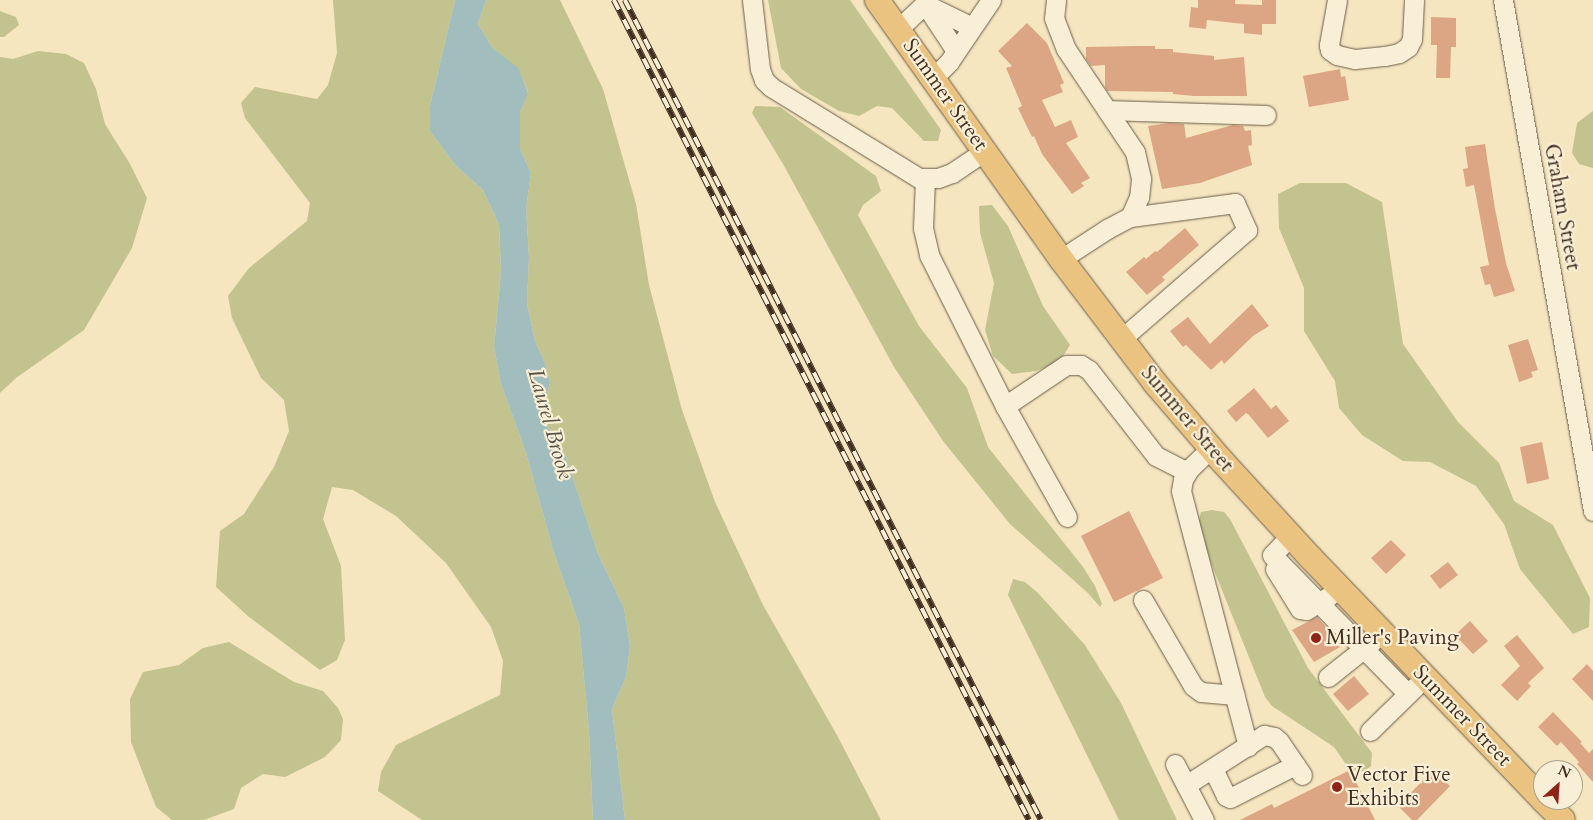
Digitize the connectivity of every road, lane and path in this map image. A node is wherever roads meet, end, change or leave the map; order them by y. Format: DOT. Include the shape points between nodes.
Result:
graph roads {
  1 [pos="752,0"];
  2 [pos="991,0"];
  3 [pos="1056,0"];
  4 [pos="1337,0"];
  5 [pos="1414,0"];
  6 [pos="1503,0"];
  7 [pos="924,2"];
  8 [pos="883,3"];
  9 [pos="972,27"];
  10 [pos="898,29"];
  11 [pos="956,51"];
  12 [pos="932,78"];
  13 [pos="1107,110"];
  14 [pos="1266,114"];
  15 [pos="985,152"];
  16 [pos="925,178"];
  17 [pos="1130,218"];
  18 [pos="1062,259"];
  19 [pos="1121,339"];
  20 [pos="1005,406"];
  21 [pos="1211,448"];
  22 [pos="1187,472"];
  23 [pos="1593,511"];
  24 [pos="1067,517"];
  25 [pos="1290,536"];
  26 [pos="1340,588"];
  27 [pos="1143,600"];
  28 [pos="1319,603"];
  29 [pos="1382,633"];
  30 [pos="1364,649"];
  31 [pos="1328,677"];
  32 [pos="1424,678"];
  33 [pos="1408,694"];
  34 [pos="1235,696"];
  35 [pos="1370,731"];
  36 [pos="1248,746"];
  37 [pos="1174,764"];
  38 [pos="1213,769"];
  39 [pos="1186,785"];
  40 [pos="1533,790"];
  41 [pos="1553,810"];
  42 [pos="1204,820"];
  43 [pos="1563,820"];
  1 -- 16 [label="street" via="764,80 919,178"];
  2 -- 9 [label="street"];
  3 -- 13 [label="street" via="1054,18 1062,41"];
  4 -- 5 [label="street" via="1330,50 1355,59 1385,56 1408,47 1412,38"];
  6 -- 23 [label="street, Graham Street"];
  7 -- 9 [label="street"];
  7 -- 10 [label="street"];
  7 -- 11 [label="street"];
  8 -- 10 [label="main road, Summer Street"];
  9 -- 11 [label="street"];
  10 -- 12 [label="main road, Summer Street"];
  11 -- 12 [label="street"];
  12 -- 15 [label="main road, Summer Street"];
  13 -- 14 [label="street"];
  13 -- 17 [label="street" via="1135,152 1140,170 1141,188"];
  15 -- 16 [label="street" via="952,174"];
  15 -- 18 [label="main road, Summer Street"];
  16 -- 20 [label="street" via="923,228 929,255"];
  17 -- 18 [label="street"];
  17 -- 19 [label="street" via="1234,202 1247,230"];
  18 -- 19 [label="main road, Summer Street"];
  19 -- 21 [label="main road, Summer Street"];
  20 -- 22 [label="street" via="1066,365 1081,365 1089,370 1156,456"];
  20 -- 24 [label="street"];
  21 -- 22 [label="street"];
  21 -- 25 [label="main road, Summer Street"];
  22 -- 34 [label="street" via="1181,491"];
  25 -- 26 [label="main road, Summer Street"];
  25 -- 28 [label="street" via="1272,555"];
  26 -- 28 [label="street"];
  26 -- 29 [label="main road, Summer Street"];
  27 -- 34 [label="street" via="1193,686 1201,692"];
  28 -- 30 [label="street"];
  29 -- 30 [label="street"];
  29 -- 32 [label="main road, Summer Street"];
  30 -- 31 [label="street"];
  30 -- 33 [label="street"];
  32 -- 33 [label="street"];
  32 -- 40 [label="main road, Summer Street"];
  33 -- 35 [label="street"];
  34 -- 36 [label="street"];
  36 -- 38 [label="street"];
  36 -- 38 [label="street" via="1264,735 1274,737 1298,770 1230,798"];
  37 -- 39 [label="street"];
  38 -- 39 [label="street"];
  39 -- 42 [label="street"];
  41 -- 43 [label="main road, Summer Street"];
}
